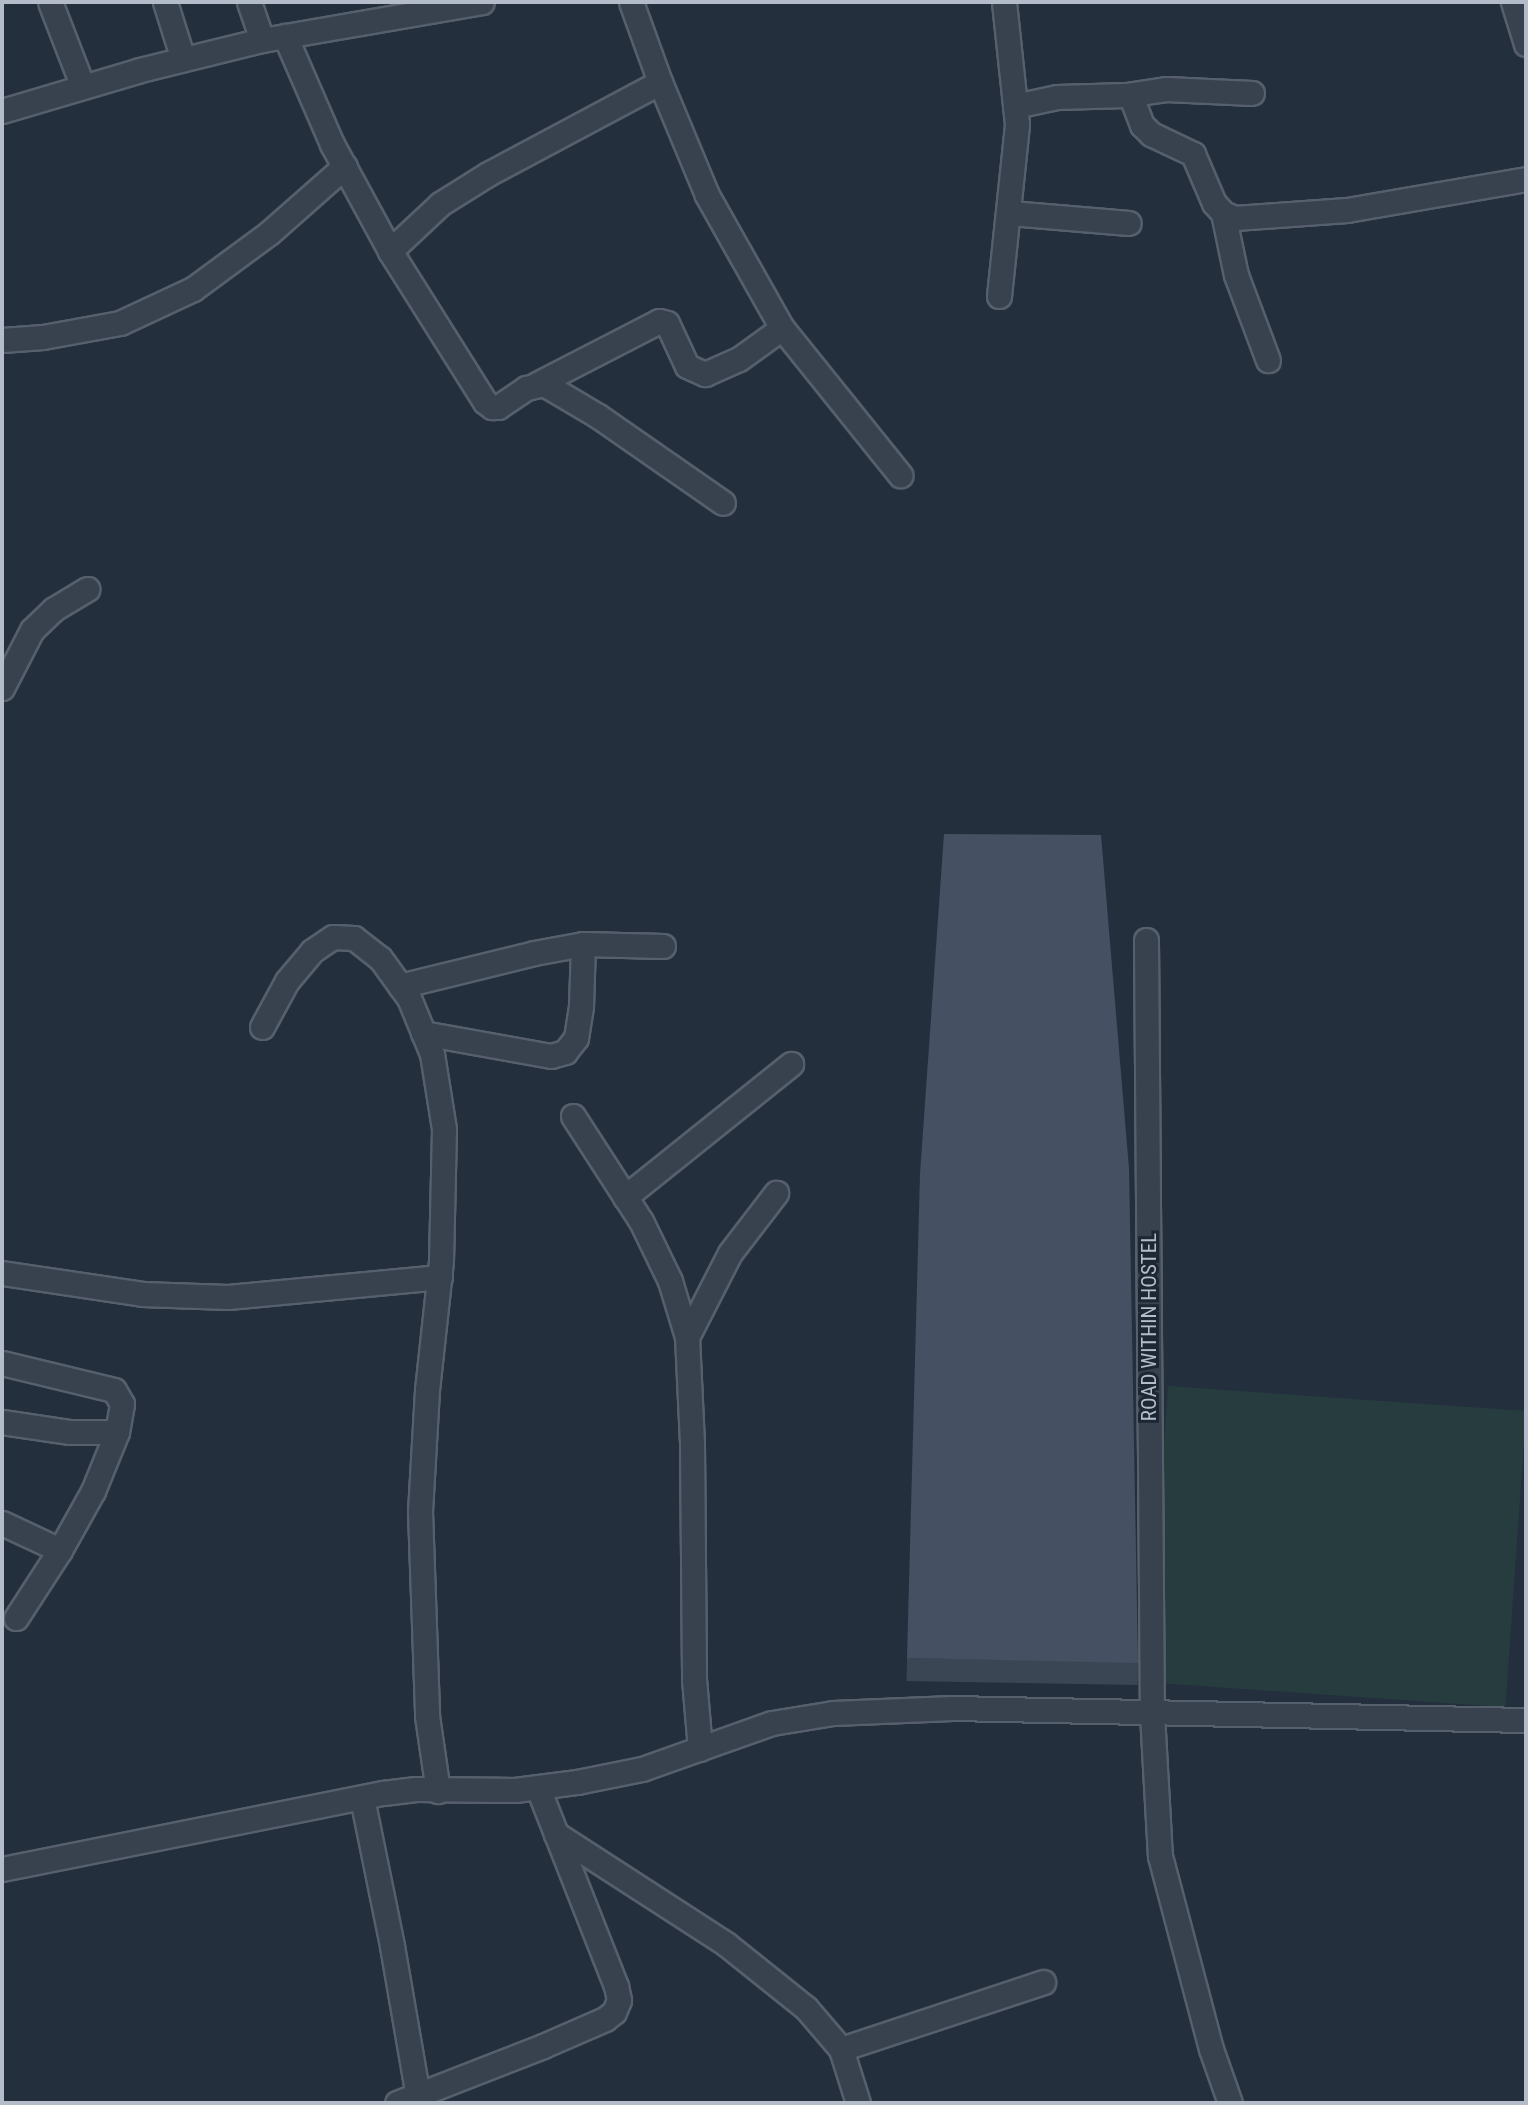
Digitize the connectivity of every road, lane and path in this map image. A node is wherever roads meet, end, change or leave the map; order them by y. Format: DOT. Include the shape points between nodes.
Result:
graph roads {
  1 [pos="50,2"];
  2 [pos="165,2"];
  3 [pos="249,2"];
  4 [pos="631,2"];
  5 [pos="1004,2"];
  6 [pos="1513,2"];
  7 [pos="472,3"];
  8 [pos="433,6"];
  9 [pos="285,36"];
  10 [pos="262,40"];
  11 [pos="1526,44"];
  12 [pos="183,59"];
  13 [pos="660,82"];
  14 [pos="83,87"];
  15 [pos="1252,93"];
  16 [pos="1126,95"];
  17 [pos="1015,106"];
  18 [pos="2,111"];
  19 [pos="345,166"];
  20 [pos="1526,179"];
  21 [pos="1010,213"];
  22 [pos="1223,213"];
  23 [pos="1129,223"];
  24 [pos="390,251"];
  25 [pos="999,296"];
  26 [pos="782,328"];
  27 [pos="2,340"];
  28 [pos="1268,360"];
  29 [pos="537,384"];
  30 [pos="900,475"];
  31 [pos="723,503"];
  32 [pos="87,589"];
  33 [pos="2,688"];
  34 [pos="1146,940"];
  35 [pos="583,944"];
  36 [pos="663,946"];
  37 [pos="400,986"];
  38 [pos="262,1027"];
  39 [pos="424,1033"];
  40 [pos="791,1064"];
  41 [pos="573,1116"];
  42 [pos="775,1193"];
  43 [pos="625,1197"];
  44 [pos="2,1273"];
  45 [pos="440,1276"];
  46 [pos="687,1337"];
  47 [pos="2,1363"];
  48 [pos="2,1422"];
  49 [pos="117,1432"];
  50 [pos="2,1523"];
  51 [pos="60,1550"];
  52 [pos="16,1618"];
  53 [pos="1152,1714"];
  54 [pos="1526,1720"];
  55 [pos="700,1749"];
  56 [pos="538,1788"];
  57 [pos="438,1791"];
  58 [pos="362,1798"];
  59 [pos="556,1834"];
  60 [pos="2,1869"];
  61 [pos="1043,1982"];
  62 [pos="841,2049"];
  63 [pos="408,2099"];
  64 [pos="858,2103"];
  65 [pos="1230,2103"];
  1 -- 14 [label="street"];
  2 -- 12 [label="street"];
  3 -- 10 [label="street"];
  4 -- 13 [label="street"];
  5 -- 17 [label="street"];
  6 -- 11 [label="street"];
  7 -- 8 [label="street"];
  8 -- 9 [label="street"];
  9 -- 10 [label="street"];
  9 -- 19 [label="street"];
  10 -- 12 [label="street"];
  12 -- 14 [label="street"];
  13 -- 24 [label="street" via="440,204"];
  13 -- 26 [label="street" via="707,195"];
  14 -- 18 [label="street"];
  15 -- 16 [label="street" via="1166,89"];
  16 -- 17 [label="street" via="1057,97"];
  16 -- 22 [label="street" via="1151,134 1193,154"];
  17 -- 21 [label="street"];
  19 -- 24 [label="street"];
  19 -- 27 [label="street" via="269,233 193,289 120,323"];
  20 -- 22 [label="street" via="1347,210 1254,219"];
  21 -- 23 [label="street"];
  21 -- 25 [label="street"];
  22 -- 28 [label="street" via="1236,275"];
  24 -- 29 [label="street" via="485,402 498,407"];
  26 -- 29 [label="street" via="739,359 705,374 687,366 667,323 659,321"];
  26 -- 30 [label="street"];
  29 -- 31 [label="street" via="598,416"];
  32 -- 33 [label="street" via="54,609 32,630"];
  34 -- 53 [label="street, ROAD WITHIN HOSTEL"];
  35 -- 36 [label="street"];
  35 -- 37 [label="street"];
  35 -- 39 [label="street" via="576,1038 565,1052 551,1056"];
  37 -- 38 [label="street" via="380,958 354,938 333,937 312,951 287,981"];
  37 -- 39 [label="street"];
  39 -- 45 [label="street" via="432,1054 444,1129"];
  40 -- 43 [label="street"];
  41 -- 43 [label="street"];
  42 -- 46 [label="street" via="730,1253"];
  43 -- 46 [label="street" via="670,1281"];
  44 -- 45 [label="street" via="142,1294 228,1297"];
  45 -- 57 [label="street" via="420,1511 427,1716"];
  46 -- 55 [label="street" via="694,1679"];
  47 -- 49 [label="street" via="114,1390 122,1404"];
  48 -- 49 [label="street" via="60,1431"];
  49 -- 51 [label="street" via="93,1491"];
  50 -- 51 [label="street"];
  51 -- 52 [label="street"];
  53 -- 54 [label="street"];
  53 -- 55 [label="street" via="952,1708 833,1713 772,1723"];
  53 -- 65 [label="street, ROAD WITHIN HOSTEL" via="1160,1856 1211,2049"];
  55 -- 56 [label="street" via="642,1769"];
  56 -- 57 [label="street"];
  56 -- 59 [label="street"];
  57 -- 58 [label="street" via="416,1789"];
  58 -- 60 [label="street"];
  58 -- 63 [label="street"];
  59 -- 62 [label="street" via="726,1944 806,2008"];
  59 -- 63 [label="street" via="616,1986 619,2000 614,2012 543,2046"];
  61 -- 62 [label="street"];
  62 -- 64 [label="street"];
}
